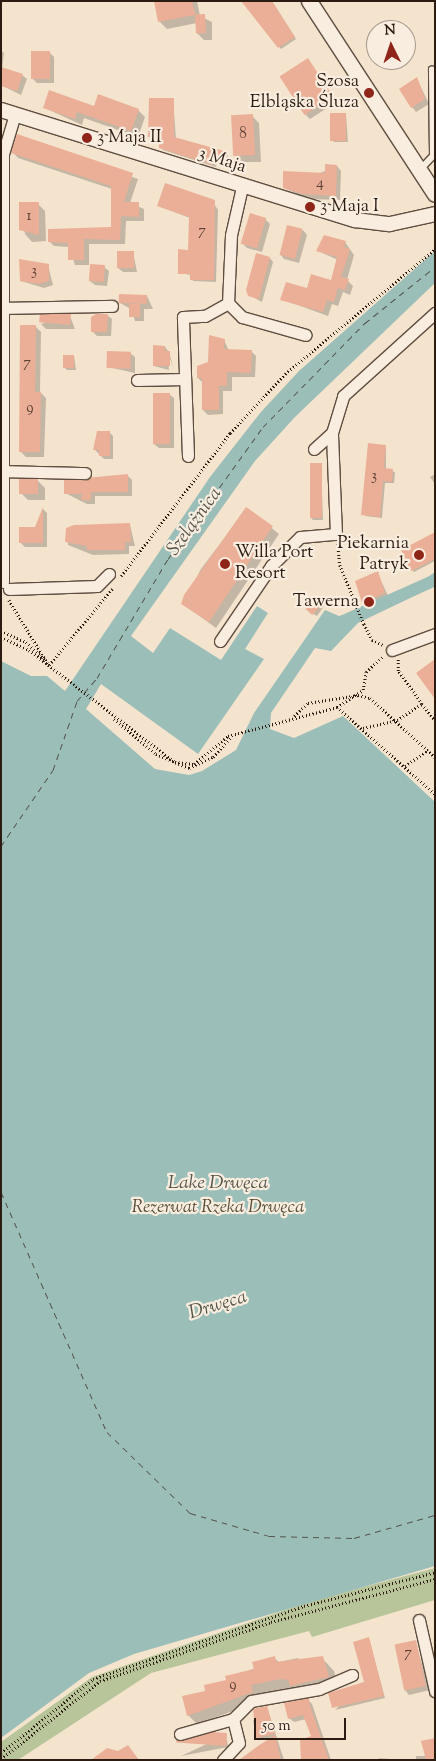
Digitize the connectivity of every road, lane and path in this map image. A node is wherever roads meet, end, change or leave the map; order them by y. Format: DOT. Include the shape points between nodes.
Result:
graph roads {
  1 [pos="309,1"];
  2 [pos="432,70"];
  3 [pos="8,112"];
  4 [pos="419,170"];
  5 [pos="242,187"];
  6 [pos="435,194"];
  7 [pos="435,214"];
  8 [pos="435,249"];
  9 [pos="228,303"];
  10 [pos="112,306"];
  11 [pos="4,308"];
  12 [pos="435,313"];
  13 [pos="306,335"];
  14 [pos="185,379"];
  15 [pos="137,380"];
  16 [pos="332,432"];
  17 [pos="314,449"];
  18 [pos="188,456"];
  19 [pos="3,471"];
  20 [pos="85,473"];
  21 [pos="336,534"];
  22 [pos="109,574"];
  23 [pos="4,589"];
  24 [pos="1,631"];
  25 [pos="435,634"];
  26 [pos="1,637"];
  27 [pos="220,641"];
  28 [pos="395,652"];
  29 [pos="49,665"];
  30 [pos="358,695"];
  31 [pos="422,704"];
  32 [pos="337,707"];
  33 [pos="293,717"];
  34 [pos="397,720"];
  35 [pos="435,720"];
  36 [pos="363,728"];
  37 [pos="428,750"];
  38 [pos="435,757"];
  39 [pos="405,766"];
  40 [pos="435,794"];
  41 [pos="435,1572"];
  42 [pos="435,1579"];
  43 [pos="419,1620"];
  44 [pos="352,1675"];
  45 [pos="435,1691"];
  46 [pos="233,1719"];
  47 [pos="180,1734"];
  48 [pos="1,1753"];
  49 [pos="1,1759"];
  50 [pos="223,1760"];
  1 -- 4 [label="main road"];
  2 -- 4 [label="lane" via="433,156"];
  3 -- 5 [label="street, 3 Maja"];
  3 -- 11 [label="street" via="3,154"];
  4 -- 6 [label="main road"];
  5 -- 7 [label="street, 3 Maja" via="368,223"];
  5 -- 9 [label="street" via="231,235"];
  8 -- 29 [label="path" via="286,374 230,433"];
  9 -- 13 [label="street" via="242,317"];
  9 -- 14 [label="street" via="205,316 183,317"];
  10 -- 11 [label="street"];
  11 -- 19 [label="street"];
  12 -- 16 [label="street" via="343,396"];
  14 -- 15 [label="street"];
  14 -- 18 [label="street"];
  16 -- 17 [label="street"];
  16 -- 21 [label="street"];
  19 -- 20 [label="street"];
  19 -- 23 [label="street"];
  21 -- 27 [label="street" via="300,537 271,566"];
  21 -- 28 [label="path" via="340,565 364,624 372,640"];
  22 -- 23 [label="street" via="97,586"];
  23 -- 29 [label="path"];
  24 -- 29 [label="path" via="26,642"];
  25 -- 28 [label="street"];
  26 -- 29 [label="path"];
  28 -- 30 [label="path" via="366,672"];
  28 -- 31 [label="path" via="398,671"];
  29 -- 33 [label="path" via="156,754 189,768 213,758 233,735"];
  30 -- 32 [label="path"];
  30 -- 33 [label="path" via="308,703"];
  30 -- 34 [label="path" via="370,698"];
  31 -- 34 [label="path"];
  31 -- 35 [label="path"];
  32 -- 33 [label="path"];
  32 -- 36 [label="path"];
  34 -- 36 [label="path"];
  34 -- 37 [label="path"];
  36 -- 39 [label="path"];
  37 -- 38 [label="path"];
  37 -- 39 [label="path"];
  39 -- 40 [label="path"];
  41 -- 48 [label="path" via="304,1606 93,1678"];
  42 -- 49 [label="path" via="271,1622 100,1681"];
  43 -- 45 [label="street"];
  44 -- 46 [label="street" via="319,1689 254,1699"];
  46 -- 47 [label="street"];
  46 -- 50 [label="street" via="239,1743"];
}
